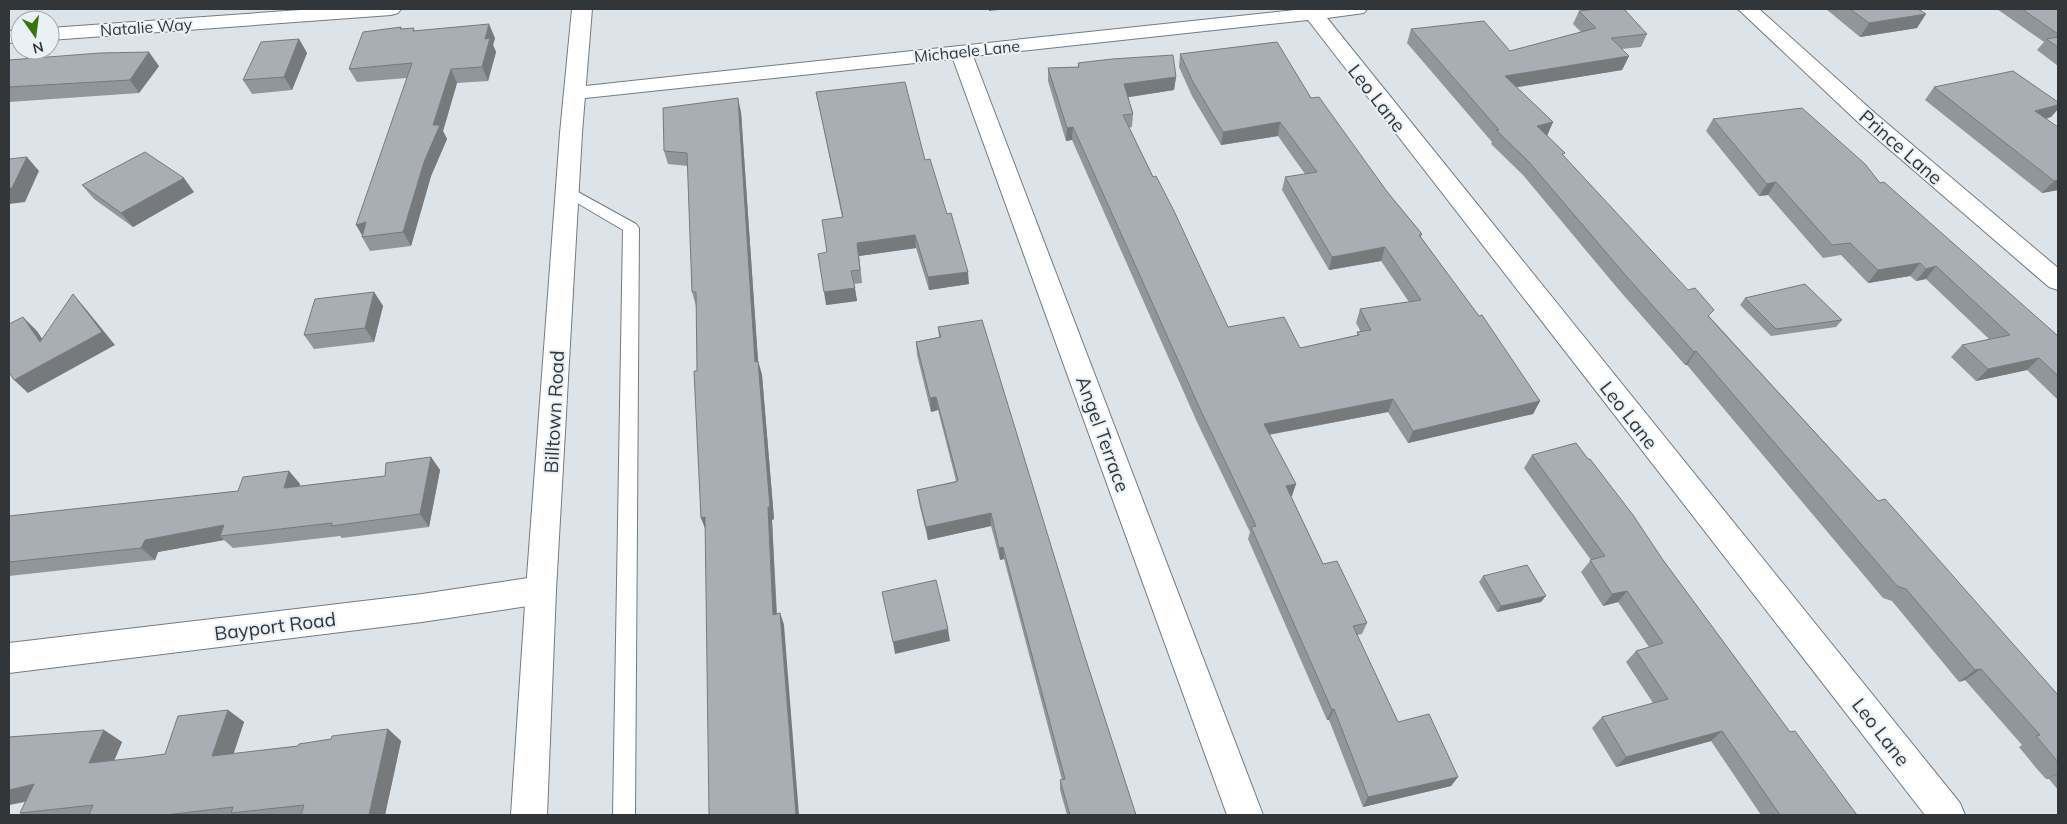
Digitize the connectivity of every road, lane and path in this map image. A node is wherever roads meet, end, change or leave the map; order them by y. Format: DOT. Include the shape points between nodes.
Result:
graph roads {
  1 [pos="391,9"];
  2 [pos="582,9"];
  3 [pos="1357,9"];
  4 [pos="1748,9"];
  5 [pos="1313,14"];
  6 [pos="60,33"];
  7 [pos="962,52"];
  8 [pos="576,93"];
  9 [pos="567,191"];
  10 [pos="2058,281"];
  11 [pos="541,590"];
  12 [pos="9,658"];
  13 [pos="528,815"];
  14 [pos="624,815"];
  15 [pos="1245,815"];
  16 [pos="1946,815"];
  1 -- 6 [label="street, Natalie Way"];
  2 -- 8 [label="street, Billtown Road"];
  3 -- 5 [label="street, Michaele Lane"];
  4 -- 10 [label="street, Prince Lane" via="1868,119"];
  5 -- 7 [label="street, Michaele Lane"];
  5 -- 16 [label="street, Leo Lane"];
  7 -- 8 [label="street, Michaele Lane"];
  7 -- 15 [label="street, Angel Terrace"];
  8 -- 9 [label="street, Billtown Road"];
  9 -- 11 [label="street, Billtown Road"];
  9 -- 14 [label="lane" via="630,228"];
  11 -- 12 [label="street, Bayport Road" via="422,608"];
  11 -- 13 [label="street, Billtown Road"];
}
